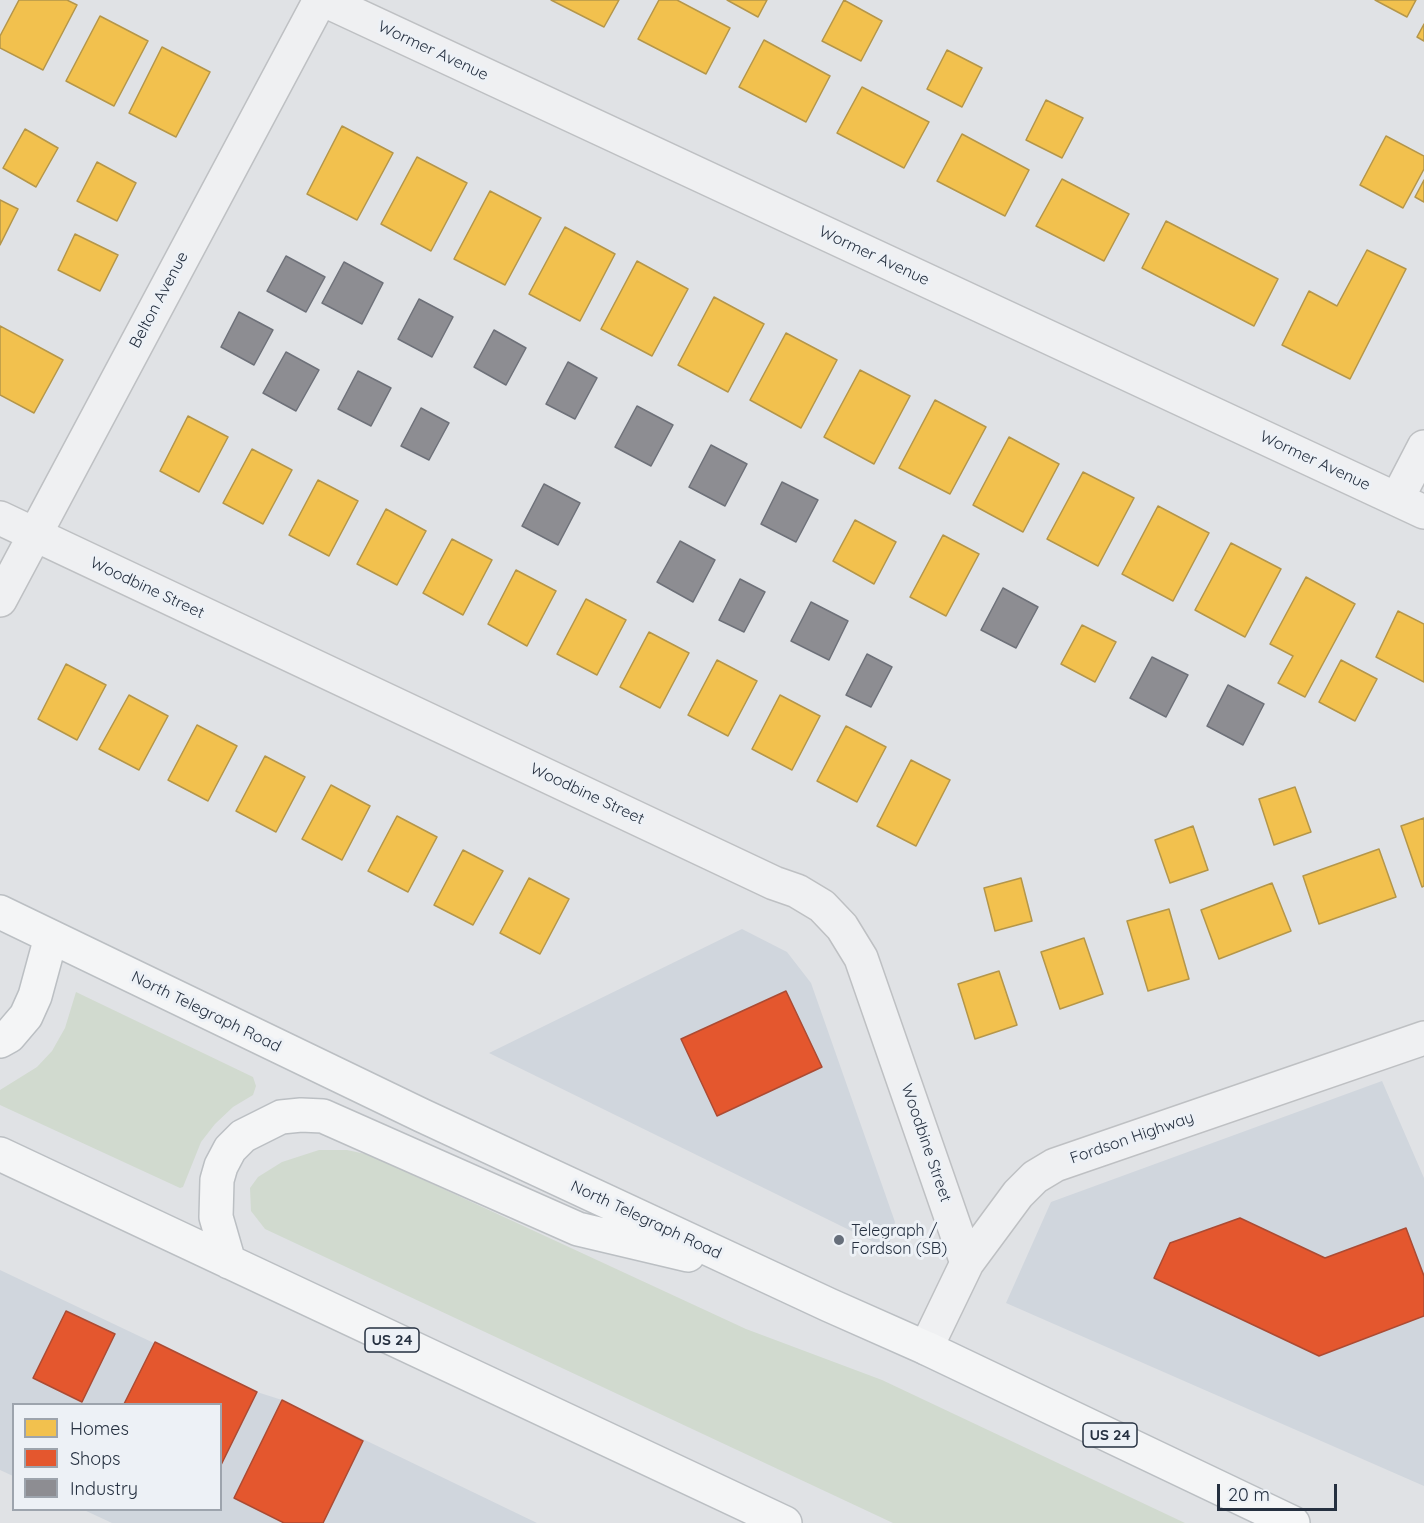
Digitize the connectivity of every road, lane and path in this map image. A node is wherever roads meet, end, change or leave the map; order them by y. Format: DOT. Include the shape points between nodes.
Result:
graph roads {
  1 [pos="322,0"];
  2 [pos="1424,447"];
  3 [pos="1411,505"];
  4 [pos="0,518"];
  5 [pos="34,534"];
  6 [pos="0,600"];
  7 [pos="0,912"];
  8 [pos="51,937"];
  9 [pos="1424,1038"];
  10 [pos="0,1041"];
  11 [pos="0,1154"];
  12 [pos="229,1262"];
  13 [pos="967,1263"];
  14 [pos="756,1272"];
  15 [pos="926,1348"];
  16 [pos="784,1523"];
  17 [pos="1293,1523"];
  1 -- 3 [label="street, Wormer Avenue"];
  1 -- 5 [label="street, Belton Avenue"];
  2 -- 3 [label="street"];
  4 -- 5 [label="street, Woodbine Street"];
  5 -- 6 [label="street, Belton Avenue"];
  5 -- 13 [label="street, Woodbine Street" via="822,906 842,927 861,958"];
  7 -- 8 [label="main road, North Telegraph Road / US 24"];
  8 -- 10 [label="main road" via="26,1016"];
  8 -- 14 [label="main road, North Telegraph Road / US 24"];
  9 -- 13 [label="street, Fordson Highway" via="1055,1165 1018,1194"];
  11 -- 12 [label="main road, US 24"];
  12 -- 14 [label="main road" via="216,1216 220,1166 243,1136 281,1117 301,1115 323,1116 578,1229"];
  12 -- 16 [label="main road, US 24"];
  13 -- 15 [label="street, Fordson Highway"];
  14 -- 15 [label="main road, North Telegraph Road / US 24"];
  15 -- 17 [label="main road, North Telegraph Road / US 24"];
}
